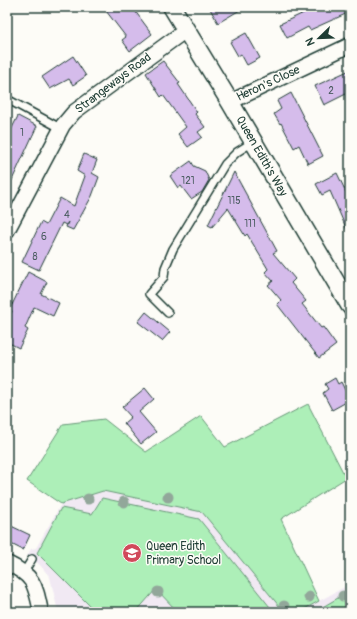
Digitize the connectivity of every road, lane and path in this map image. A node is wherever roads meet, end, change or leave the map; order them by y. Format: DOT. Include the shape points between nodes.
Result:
graph roads {
  1 [pos="172,7"];
  2 [pos="186,30"];
  3 [pos="350,45"];
  4 [pos="7,99"];
  5 [pos="230,102"];
  6 [pos="62,129"];
  7 [pos="254,142"];
  8 [pos="7,231"];
  9 [pos="349,302"];
  10 [pos="168,313"];
  11 [pos="32,559"];
  12 [pos="7,563"];
  13 [pos="24,572"];
  14 [pos="41,612"];
  1 -- 2 [label="street, Queen Edith's Way"];
  2 -- 5 [label="street, Queen Edith's Way"];
  2 -- 6 [label="street, Strangeways Road" via="85,102"];
  3 -- 5 [label="street, Heron's Close"];
  4 -- 6 [label="lane"];
  5 -- 7 [label="street, Queen Edith's Way"];
  6 -- 8 [label="street, Strangeways Road"];
  7 -- 9 [label="street, Queen Edith's Way"];
  7 -- 10 [label="lane" via="224,164 172,249 164,277 149,294"];
  11 -- 13 [label="lane"];
  12 -- 13 [label="street"];
  13 -- 14 [label="street" via="33,582"];
}
